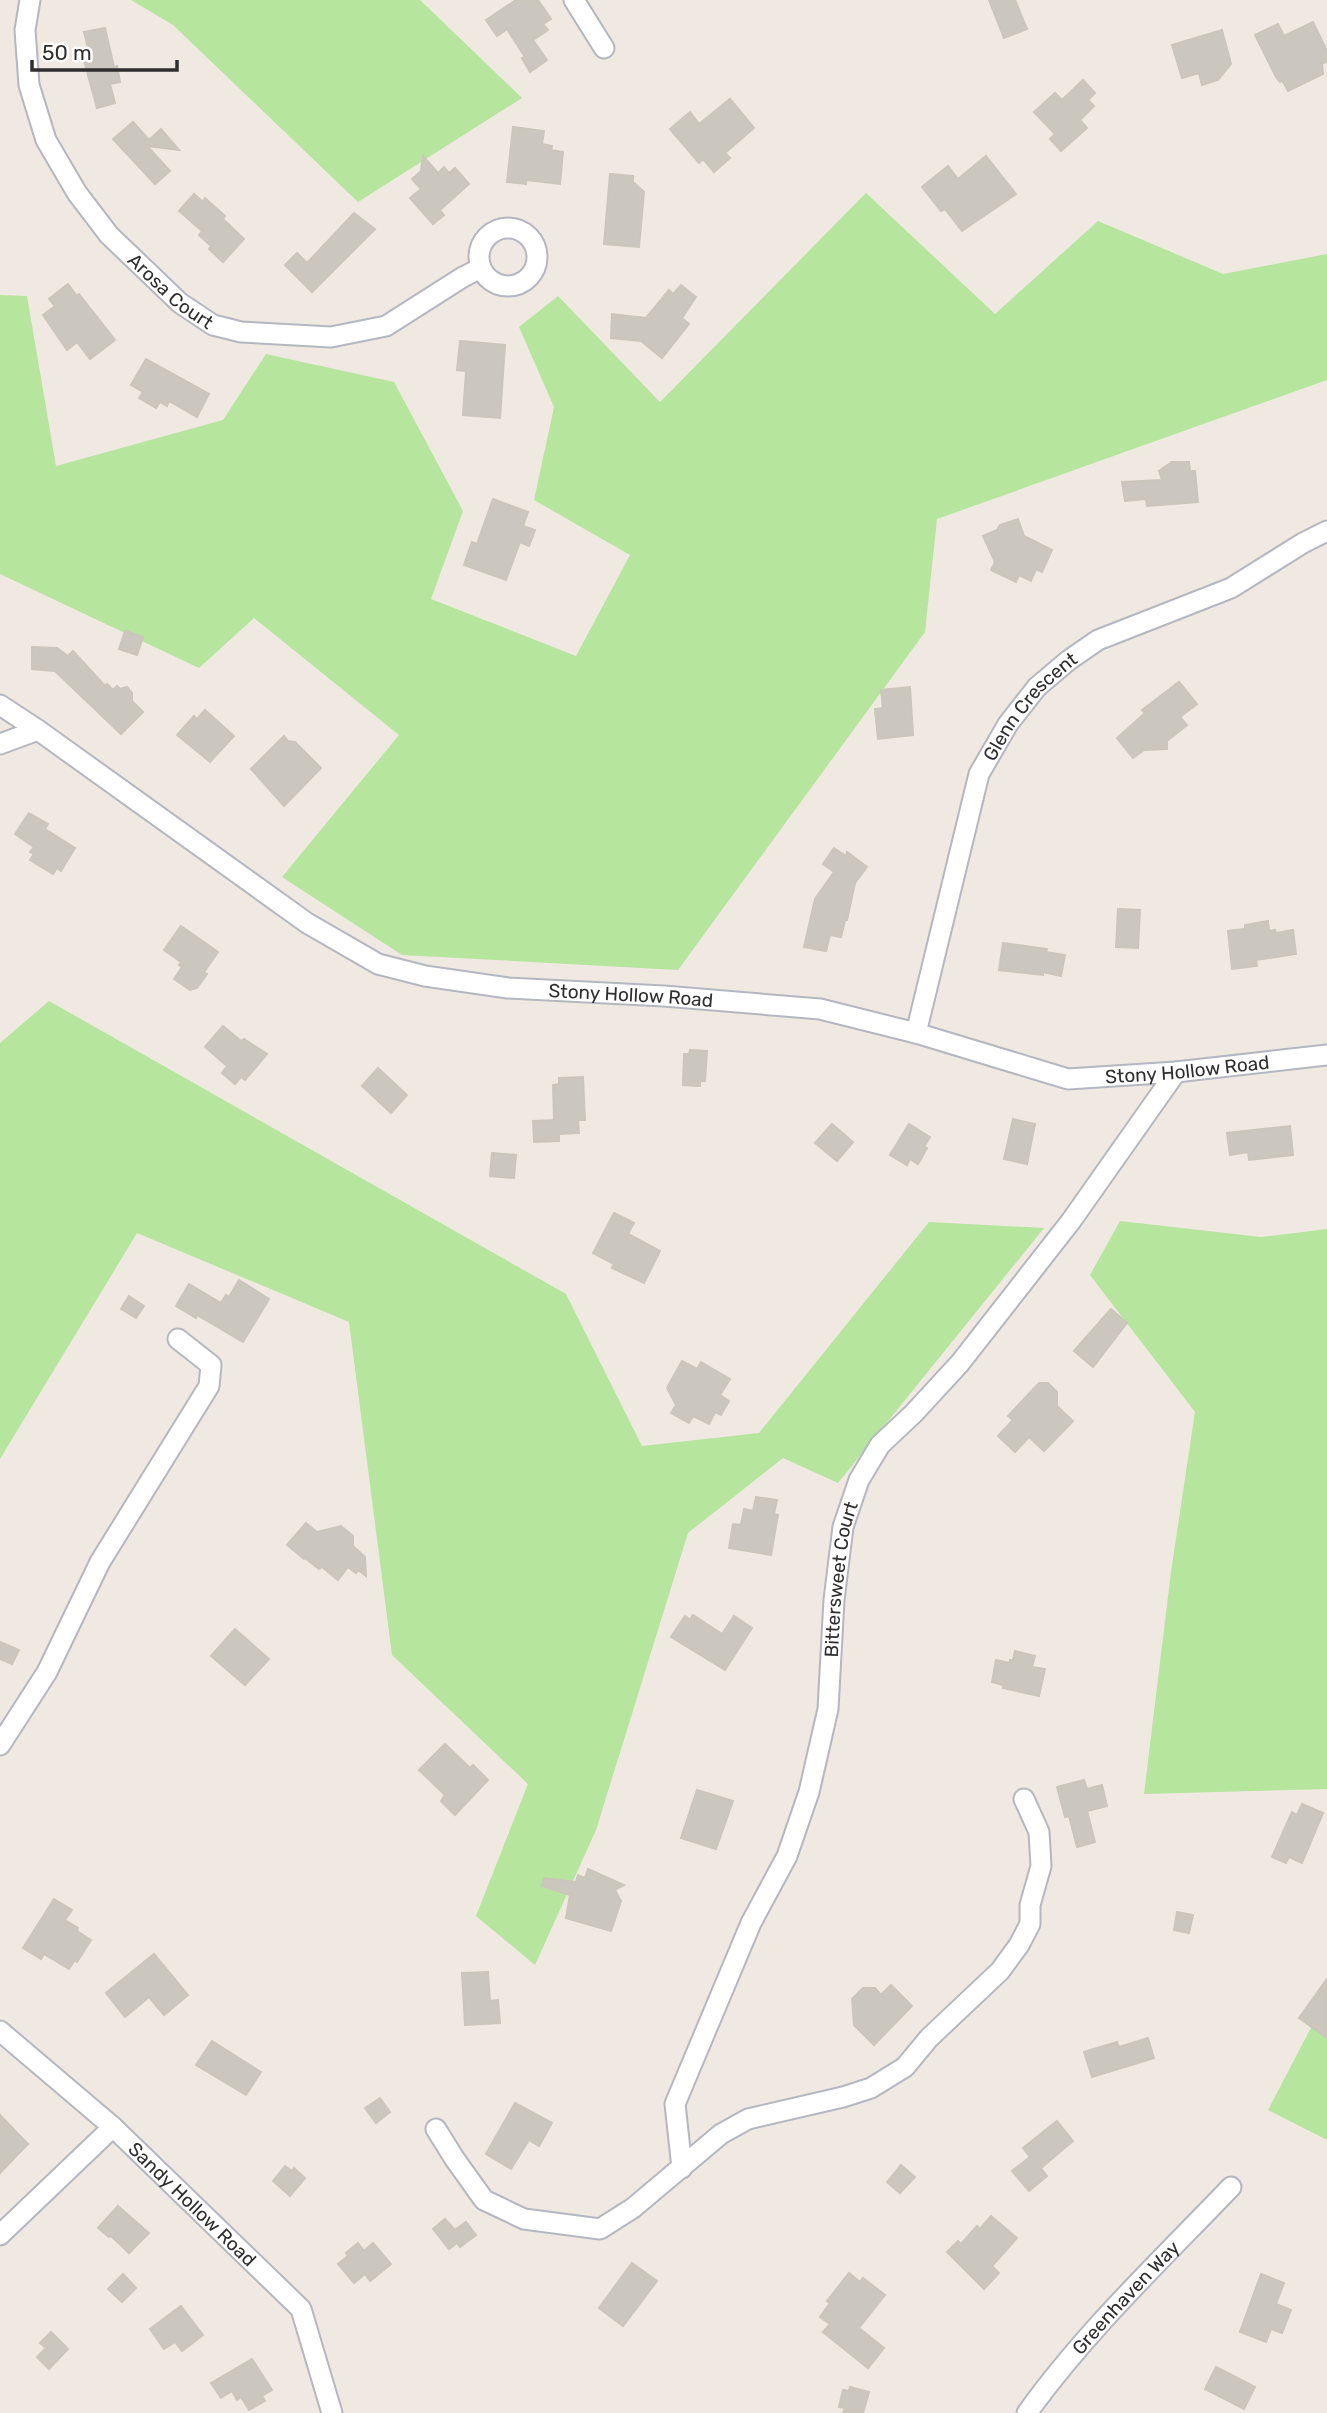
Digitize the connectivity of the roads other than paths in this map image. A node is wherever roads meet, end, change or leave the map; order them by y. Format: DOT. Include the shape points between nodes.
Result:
graph roads {
  1 [pos="30,0"];
  2 [pos="574,0"];
  3 [pos="604,48"];
  4 [pos="481,268"];
  5 [pos="1327,531"];
  6 [pos="0,705"];
  7 [pos="38,730"];
  8 [pos="0,744"];
  9 [pos="916,1033"];
  10 [pos="1327,1055"];
  11 [pos="1176,1072"];
  12 [pos="178,1339"];
  13 [pos="0,1745"];
  14 [pos="1024,1799"];
  15 [pos="0,2031"];
  16 [pos="113,2127"];
  17 [pos="436,2129"];
  18 [pos="682,2168"];
  19 [pos="1231,2187"];
  20 [pos="0,2235"];
  21 [pos="332,2413"];
  22 [pos="1027,2413"];
  1 -- 4 [label="street, Arosa Court" via="25,30 29,85 46,140 76,193 109,235 180,303 213,325 241,332 331,337 386,326"];
  2 -- 3 [label="street"];
  5 -- 9 [label="street, Glenn Crescent" via="1231,588 1098,640 1037,687 1008,724 979,774"];
  6 -- 7 [label="street, Stony Hollow Road"];
  7 -- 8 [label="street"];
  7 -- 9 [label="street, Stony Hollow Road" via="307,923 379,964 508,988 820,1009"];
  9 -- 11 [label="street, Stony Hollow Road" via="1069,1079"];
  10 -- 11 [label="street, Stony Hollow Road"];
  11 -- 18 [label="street, Bittersweet Court" via="1071,1221 960,1363 880,1445 859,1480 843,1527 828,1709 809,1792 787,1856 751,1923 675,2104"];
  12 -- 13 [label="street" via="211,1365 209,1386 100,1562 47,1672"];
  14 -- 18 [label="street" via="1039,1832 1041,1866 1030,1905 1030,1924 1000,1971 905,2067 862,2091 748,2119 721,2134"];
  15 -- 16 [label="street, Sandy Hollow Road"];
  16 -- 20 [label="street"];
  16 -- 21 [label="street, Sandy Hollow Road" via="301,2309"];
  17 -- 18 [label="street" via="484,2200 524,2220 600,2229"];
  19 -- 22 [label="street, Greenhaven Way" via="1069,2359"];
}
